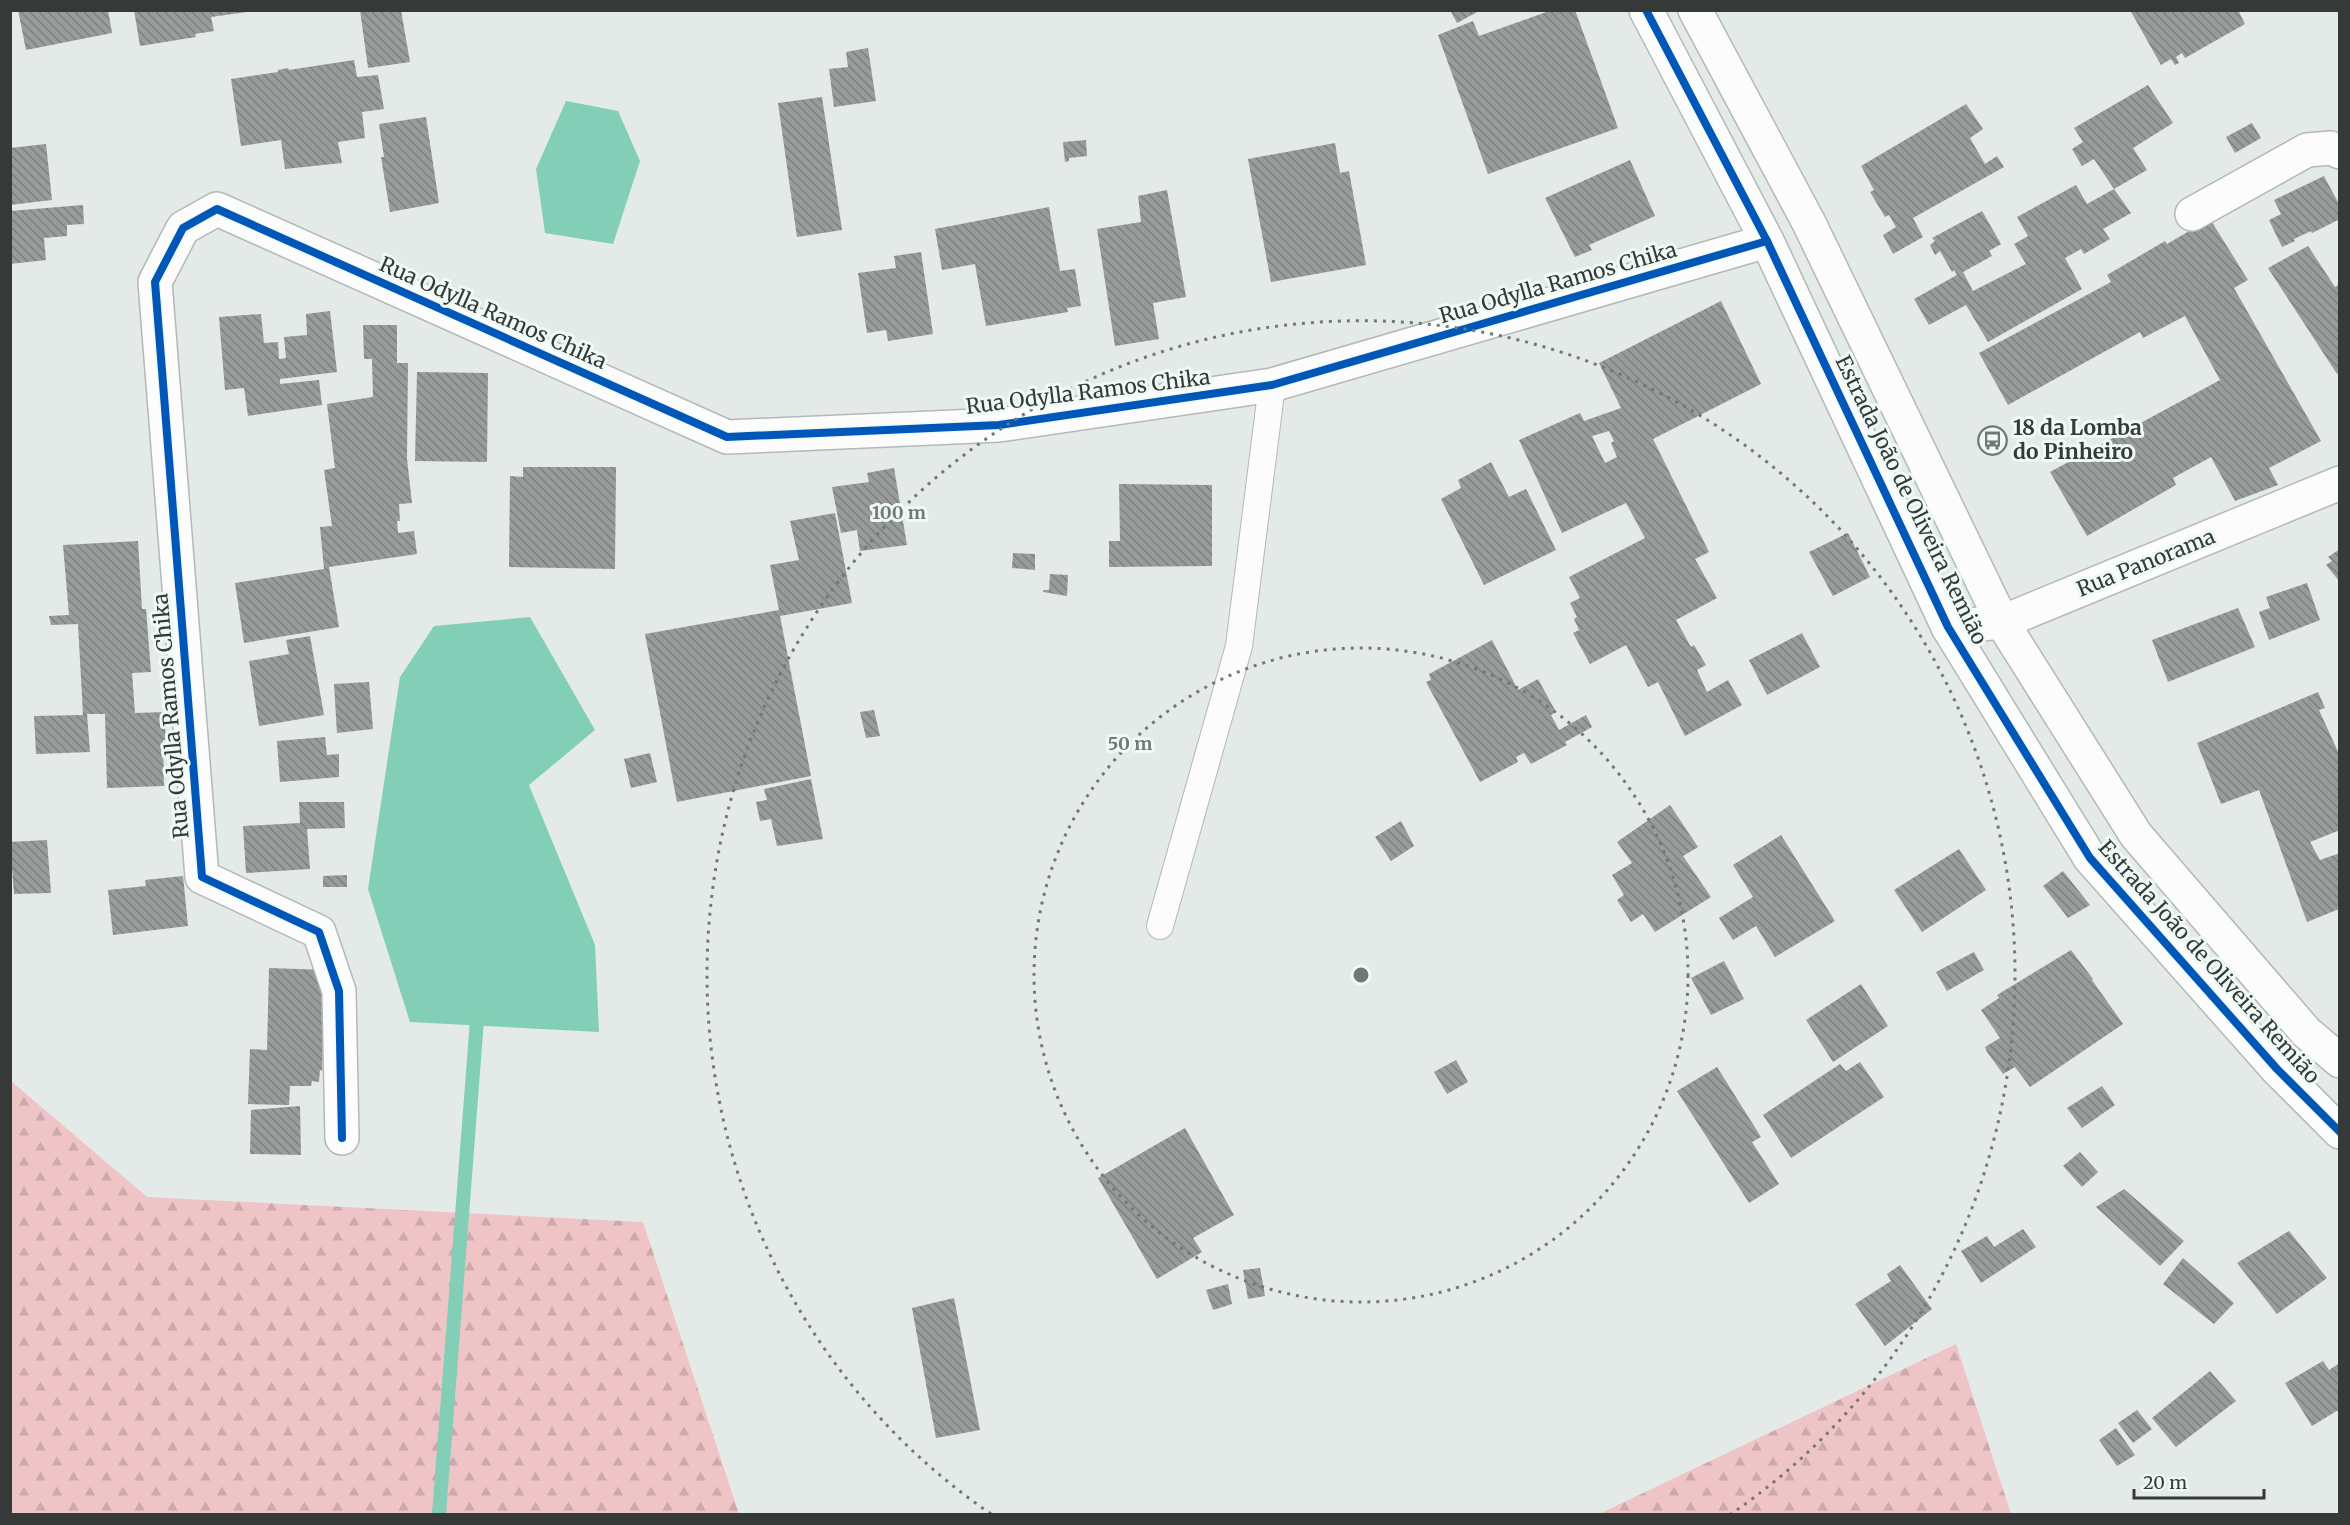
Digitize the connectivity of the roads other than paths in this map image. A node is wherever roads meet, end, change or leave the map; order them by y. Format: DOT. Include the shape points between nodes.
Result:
graph roads {
  1 [pos="1646,10"];
  2 [pos="1695,10"];
  3 [pos="2340,152"];
  4 [pos="2192,214"];
  5 [pos="1767,241"];
  6 [pos="1272,385"];
  7 [pos="2340,483"];
  8 [pos="2002,622"];
  9 [pos="1948,627"];
  10 [pos="1160,926"];
  11 [pos="2340,1061"];
  12 [pos="2340,1132"];
  13 [pos="342,1138"];
  1 -- 5 [label="street, Estrada João de Oliveira Remião"];
  2 -- 8 [label="street, Estrada João de Oliveira Remião" via="1809,223"];
  3 -- 4 [label="street" via="2331,148 2307,150"];
  5 -- 6 [label="street, Rua Odylla Ramos Chika"];
  5 -- 9 [label="street, Estrada João de Oliveira Remião"];
  6 -- 10 [label="lane" via="1239,646"];
  6 -- 13 [label="street, Rua Odylla Ramos Chika" via="999,425 727,437 217,209 183,228 154,282 202,877 318,932 339,991"];
  7 -- 8 [label="street, Rua Panorama"];
  8 -- 9 [label="street, Rua Panorama"];
  8 -- 11 [label="street, Estrada João de Oliveira Remião" via="2136,835 2306,1032"];
  9 -- 12 [label="street, Estrada João de Oliveira Remião" via="2090,858 2277,1069"];
}
